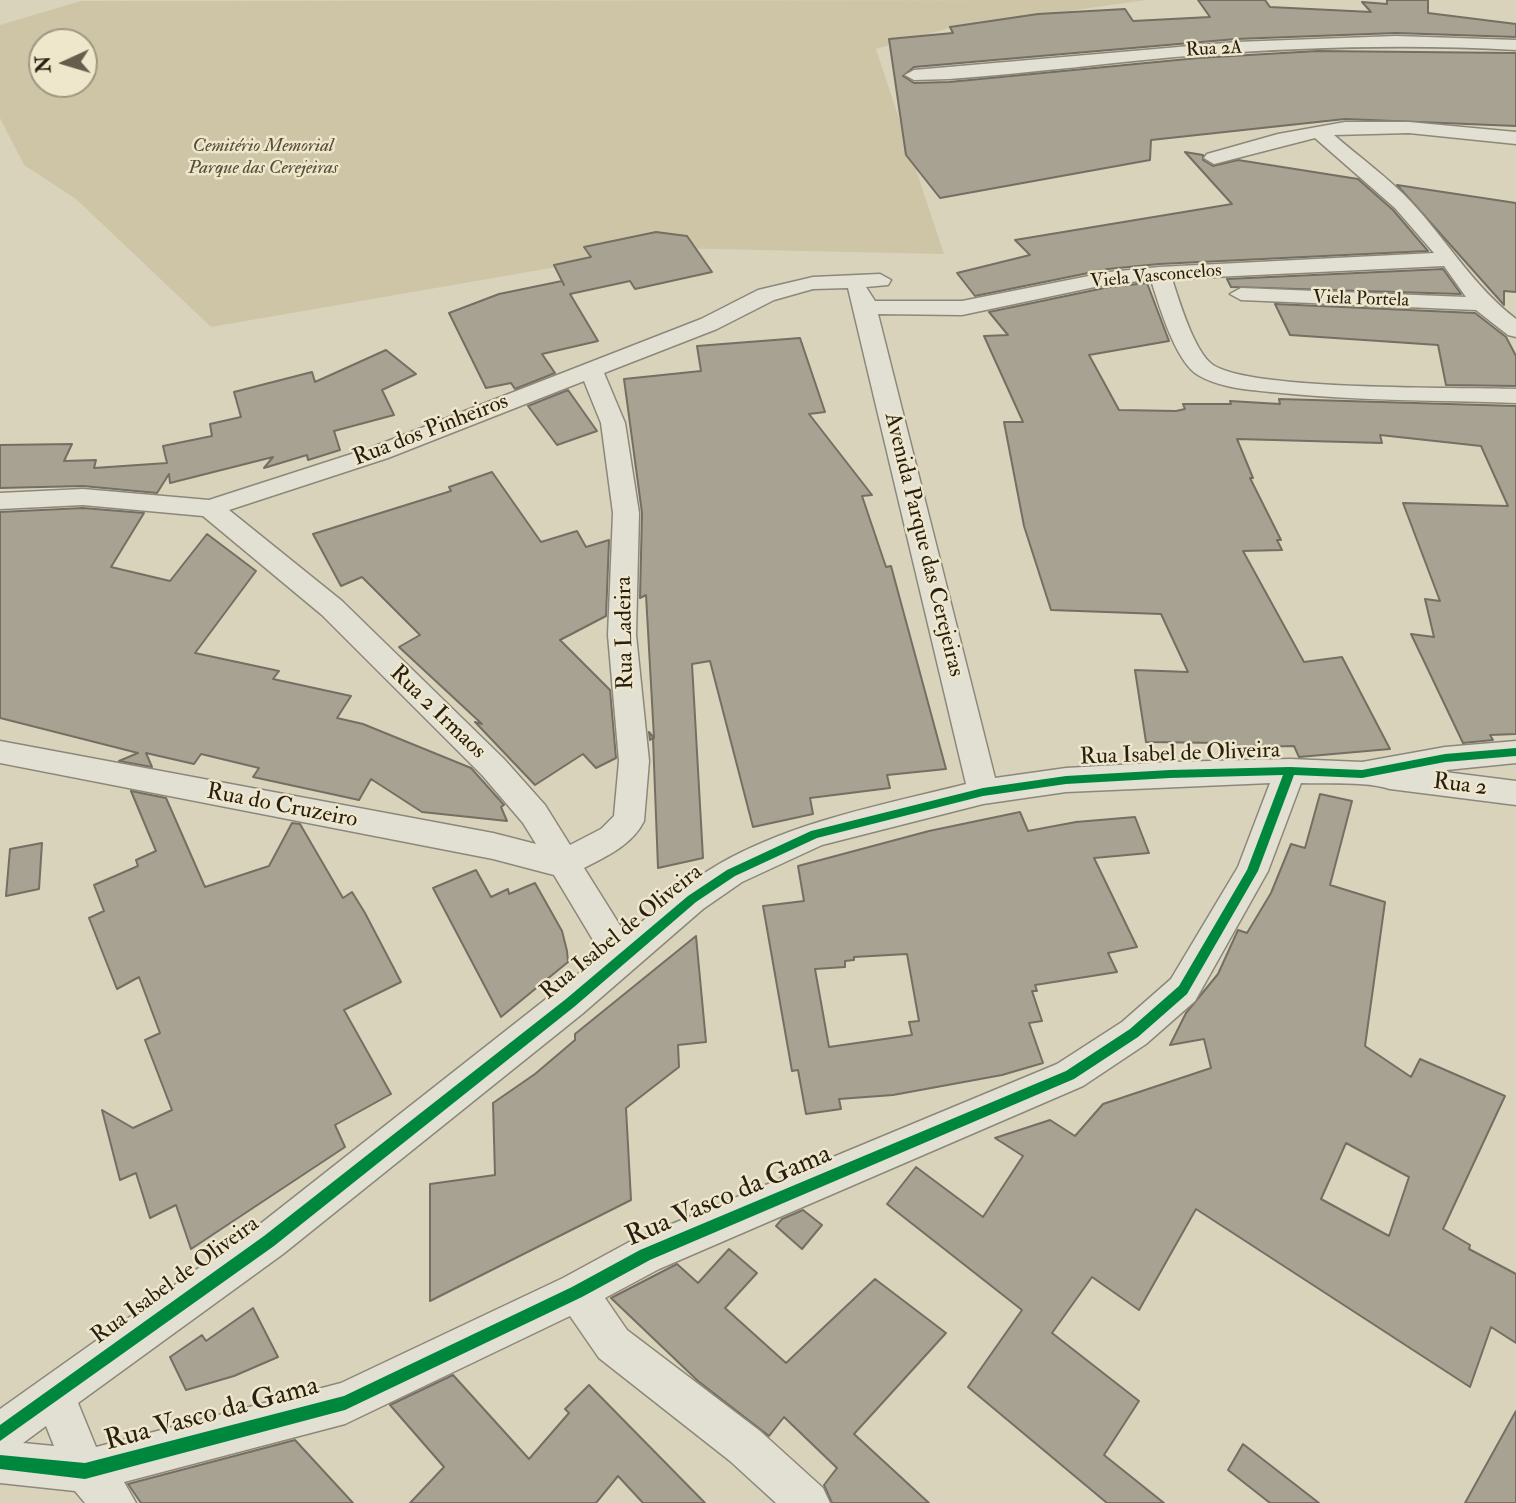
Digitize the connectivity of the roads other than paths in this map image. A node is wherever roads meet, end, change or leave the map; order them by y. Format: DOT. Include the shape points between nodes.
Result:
graph roads {
  1 [pos="1516,45"];
  2 [pos="914,75"];
  3 [pos="1319,132"];
  4 [pos="1516,138"];
  5 [pos="1214,158"];
  6 [pos="1450,259"];
  7 [pos="1159,273"];
  8 [pos="863,291"];
  9 [pos="1241,294"];
  10 [pos="1482,304"];
  11 [pos="1516,330"];
  12 [pos="592,371"];
  13 [pos="1516,396"];
  14 [pos="0,501"];
  15 [pos="210,508"];
  16 [pos="0,752"];
  17 [pos="1516,752"];
  18 [pos="1290,771"];
  19 [pos="1362,774"];
  20 [pos="983,792"];
  21 [pos="1516,793"];
  22 [pos="563,864"];
  23 [pos="621,957"];
  24 [pos="577,1292"];
  25 [pos="54,1395"];
  26 [pos="0,1434"];
  27 [pos="0,1462"];
  28 [pos="85,1471"];
  29 [pos="114,1503"];
  30 [pos="808,1503"];
  1 -- 2 [label="street, Rua 2A" via="1197,50 1017,70"];
  3 -- 4 [label="street" via="1388,128"];
  3 -- 5 [label="street"];
  3 -- 6 [label="street" via="1402,204"];
  6 -- 7 [label="street, Viela Vasconcelos"];
  6 -- 10 [label="street"];
  7 -- 8 [label="street, Viela Vasconcelos" via="1109,278 962,308"];
  7 -- 13 [label="street" via="1184,335 1204,369 1230,382"];
  8 -- 12 [label="street, Rua dos Pinheiros" via="813,283 766,295 709,324"];
  8 -- 20 [label="street, Avenida Parque das Cerejeiras"];
  9 -- 10 [label="street, Viela Portela"];
  10 -- 11 [label="street"];
  12 -- 15 [label="street, Rua dos Pinheiros" via="379,453"];
  12 -- 22 [label="street, Rua Ladeira" via="613,423 623,480 622,635 634,761 629,821 612,838"];
  14 -- 15 [label="street, Rua dos Pinheiros" via="83,497"];
  15 -- 22 [label="street, Rua 2 Irmaos" via="331,608 493,767 534,814"];
  16 -- 22 [label="street, Rua do Cruzeiro" via="493,846"];
  17 -- 19 [label="street, Rua Isabel de Oliveira" via="1445,758"];
  18 -- 19 [label="street, Rua Isabel de Oliveira"];
  18 -- 20 [label="street, Rua Isabel de Oliveira" via="1066,780"];
  18 -- 24 [label="street, Rua Vasco da Gama" via="1252,872 1183,990 1134,1033 1057,1081 717,1222"];
  19 -- 21 [label="street, Rua 2"];
  20 -- 23 [label="street, Rua Isabel de Oliveira" via="814,834 731,873"];
  22 -- 23 [label="street, Rua 2 Irmaos"];
  23 -- 25 [label="street, Rua Isabel de Oliveira" via="570,1003 269,1241"];
  24 -- 28 [label="street, Rua Vasco da Gama" via="345,1403"];
  24 -- 30 [label="street" via="613,1344 745,1446"];
  25 -- 26 [label="street, Rua Isabel de Oliveira"];
  25 -- 28 [label="street"];
  27 -- 28 [label="street, Rua Vasco da Gama"];
  28 -- 29 [label="street"];
}
